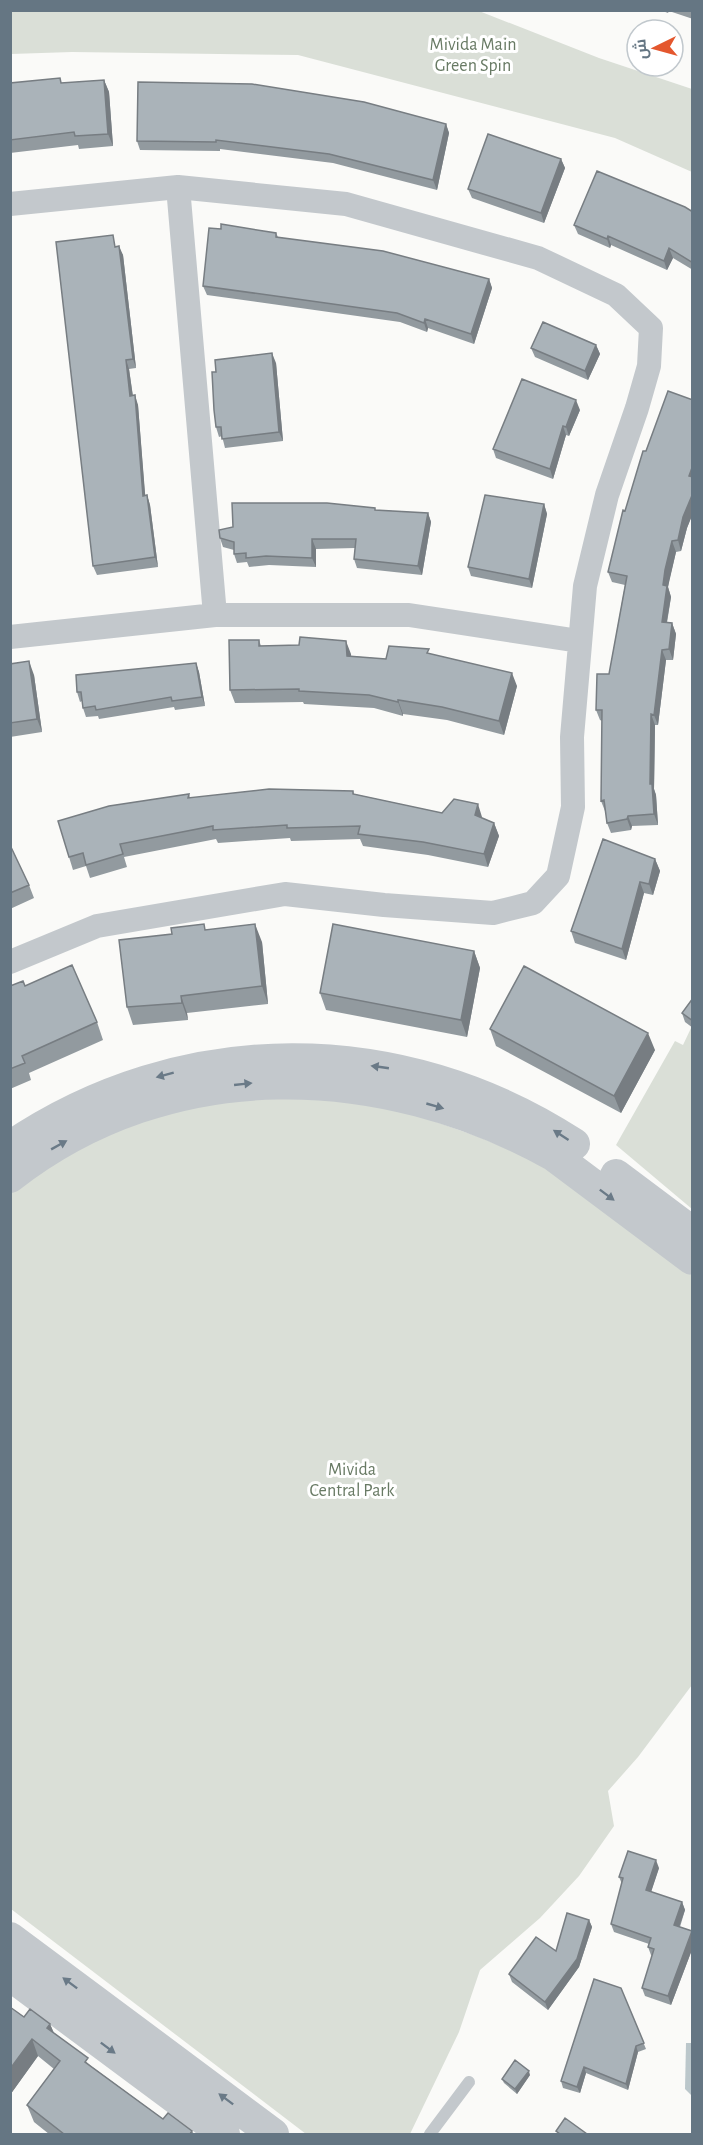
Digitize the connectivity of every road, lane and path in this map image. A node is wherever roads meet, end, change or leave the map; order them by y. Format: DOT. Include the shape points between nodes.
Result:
graph roads {
  1 [pos="178,187"];
  2 [pos="10,204"];
  3 [pos="214,615"];
  4 [pos="10,637"];
  5 [pos="579,641"];
  6 [pos="10,962"];
  7 [pos="10,1147"];
  8 [pos="10,1177"];
  9 [pos="693,1232"];
  10 [pos="693,1259"];
  11 [pos="10,1938"];
  12 [pos="10,1975"];
  13 [pos="469,2082"];
  14 [pos="224,2134"];
  15 [pos="273,2134"];
  16 [pos="430,2134"];
  1 -- 2 [label="street"];
  1 -- 3 [label="street"];
  1 -- 5 [label="street" via="346,204 538,258 616,296 651,327 649,366 607,495 585,585"];
  3 -- 4 [label="street"];
  3 -- 5 [label="street" via="409,615"];
  5 -- 6 [label="street" via="572,737 573,807 558,876 533,903 493,913 285,894 97,926"];
  9 -- 7 [label="street, one-way" via="580,1148 512,1107 445,1081 372,1066 278,1059 204,1066 168,1074 103,1096"];
  8 -- 10 [label="street, one-way" via="79,1133 182,1094 251,1083 361,1088 471,1116 529,1142 554,1155"];
  15 -- 11 [label="street, one-way"];
  12 -- 14 [label="street, one-way"];
  13 -- 16 [label="lane"];
}
